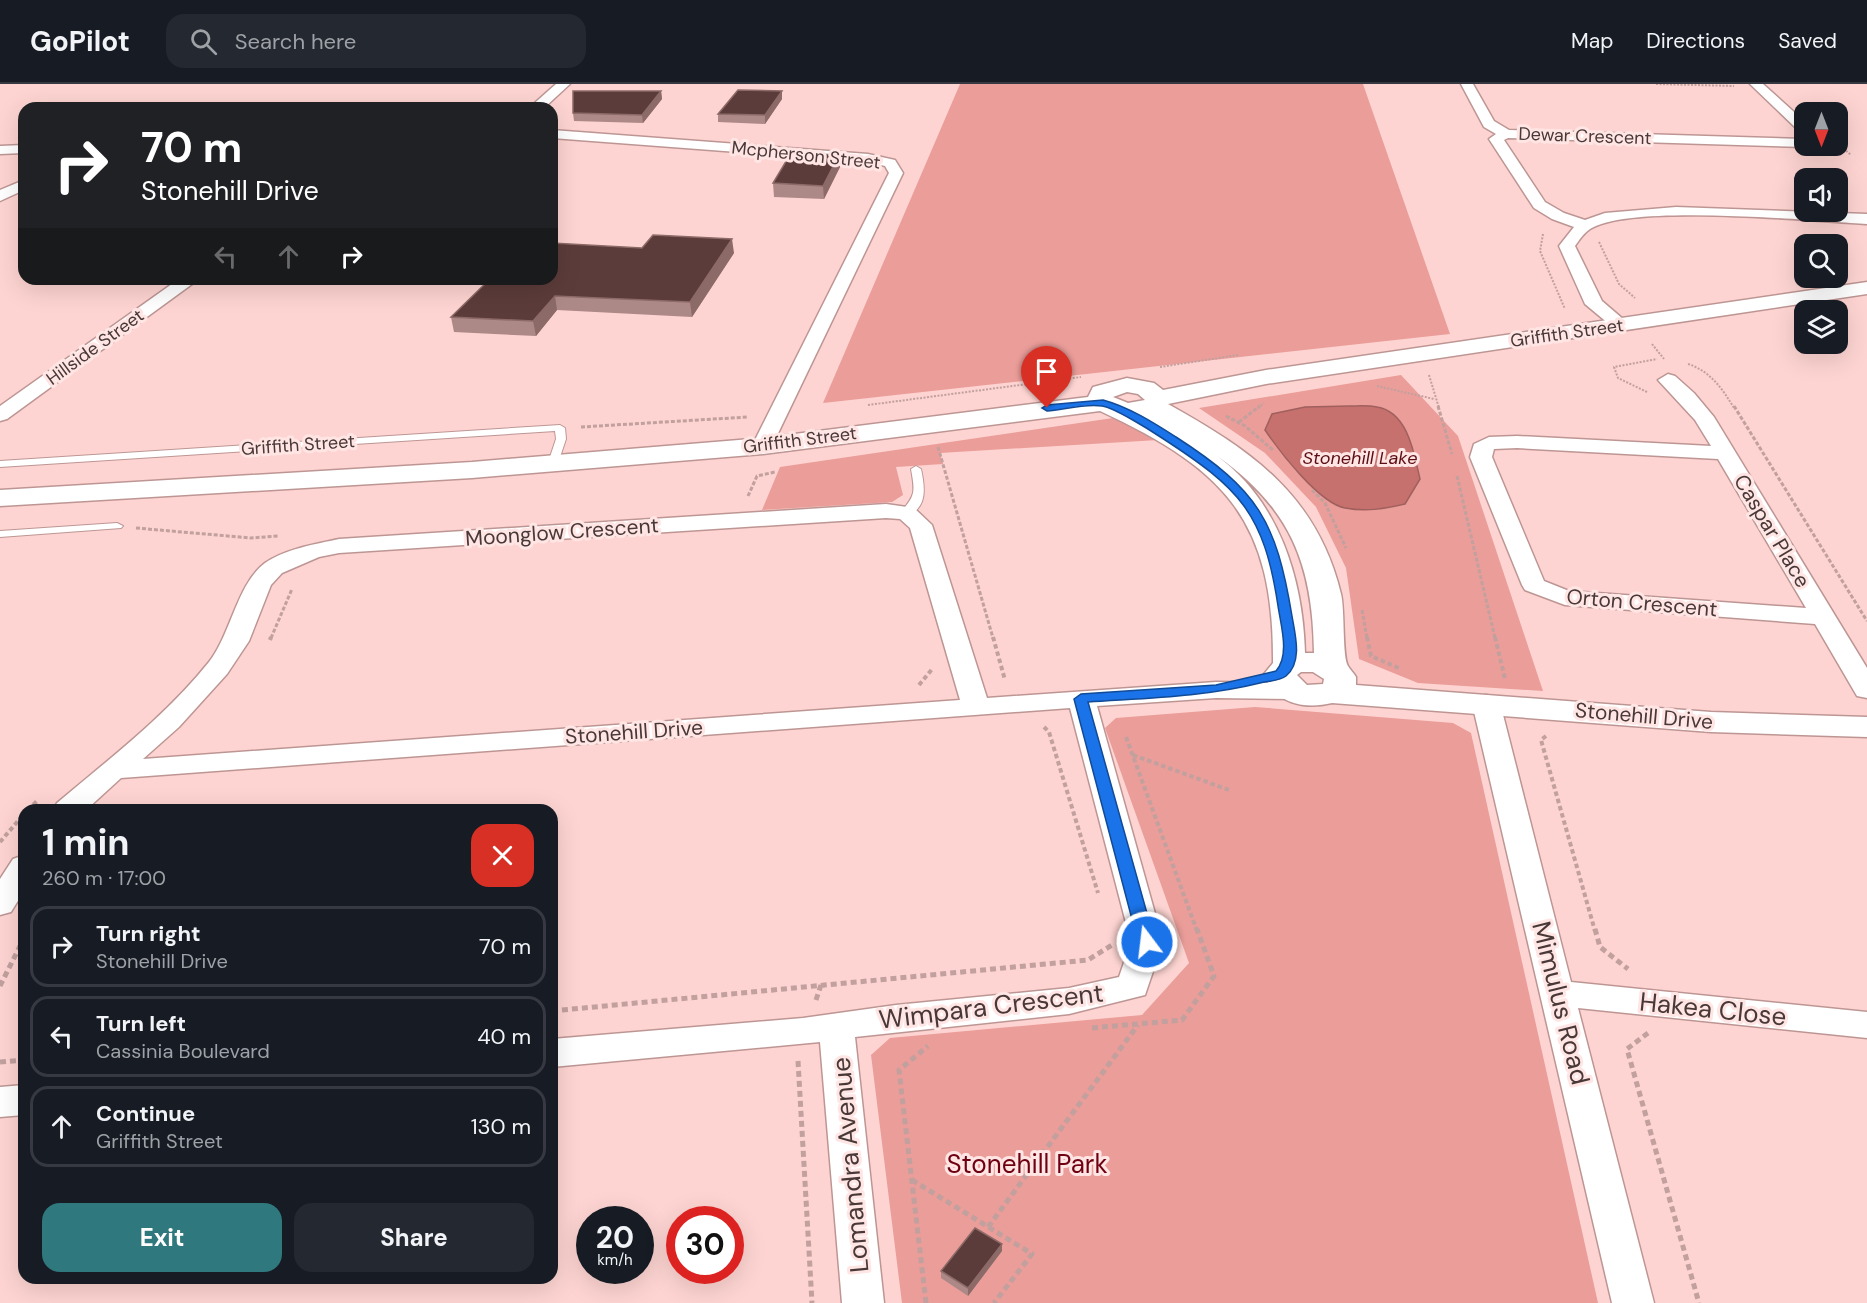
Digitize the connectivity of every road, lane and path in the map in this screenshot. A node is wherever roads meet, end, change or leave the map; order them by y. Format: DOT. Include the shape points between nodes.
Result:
graph roads {
  1 [pos="564,84"];
  2 [pos="1467,84"];
  3 [pos="1656,84"];
  4 [pos="1756,85"];
  5 [pos="543,102"];
  6 [pos="1794,119"];
  7 [pos="558,134"];
  8 [pos="1506,134"];
  9 [pos="1794,143"];
  10 [pos="18,149"];
  11 [pos="0,150"];
  12 [pos="1848,152"];
  13 [pos="1851,155"];
  14 [pos="18,187"];
  15 [pos="0,196"];
  16 [pos="1867,219"];
  17 [pos="1585,225"];
  18 [pos="182,285"];
  19 [pos="1867,288"];
  20 [pos="1840,292"];
  21 [pos="1596,298"];
  22 [pos="1635,298"];
  23 [pos="1867,302"];
  24 [pos="1554,310"];
  25 [pos="1621,325"];
  26 [pos="1647,332"];
  27 [pos="1249,354"];
  28 [pos="1427,369"];
  29 [pos="1666,370"];
  30 [pos="1377,386"];
  31 [pos="1268,388"];
  32 [pos="1153,390"];
  33 [pos="1103,396"];
  34 [pos="1434,399"];
  35 [pos="867,405"];
  36 [pos="0,416"];
  37 [pos="777,417"];
  38 [pos="1238,422"];
  39 [pos="560,428"];
  40 [pos="948,443"];
  41 [pos="763,446"];
  42 [pos="1726,453"];
  43 [pos="1453,459"];
  44 [pos="553,463"];
  45 [pos="0,464"];
  46 [pos="916,469"];
  47 [pos="778,471"];
  48 [pos="1456,471"];
  49 [pos="747,497"];
  50 [pos="0,498"];
  51 [pos="906,513"];
  52 [pos="117,526"];
  53 [pos="0,534"];
  54 [pos="286,536"];
  55 [pos="294,583"];
  56 [pos="1823,617"];
  57 [pos="268,647"];
  58 [pos="931,659"];
  59 [pos="1287,677"];
  60 [pos="1334,678"];
  61 [pos="1867,690"];
  62 [pos="1496,692"];
  63 [pos="972,695"];
  64 [pos="1081,699"];
  65 [pos="1039,723"];
  66 [pos="1867,727"];
  67 [pos="1549,734"];
  68 [pos="1132,755"];
  69 [pos="113,770"];
  70 [pos="1229,790"];
  71 [pos="75,804"];
  72 [pos="18,821"];
  73 [pos="0,842"];
  74 [pos="18,876"];
  75 [pos="1100,900"];
  76 [pos="0,904"];
  77 [pos="1110,933"];
  78 [pos="18,950"];
  79 [pos="1637,970"];
  80 [pos="0,986"];
  81 [pos="1559,993"];
  82 [pos="558,1010"];
  83 [pos="1138,1024"];
  84 [pos="1867,1025"];
  85 [pos="836,1028"];
  86 [pos="1657,1034"];
  87 [pos="558,1052"];
  88 [pos="797,1056"];
  89 [pos="18,1060"];
  90 [pos="0,1062"];
  91 [pos="18,1100"];
  92 [pos="0,1102"];
  93 [pos="911,1180"];
  94 [pos="988,1227"];
  95 [pos="812,1303"];
  96 [pos="862,1303"];
  97 [pos="994,1303"];
  98 [pos="1633,1303"];
  99 [pos="1699,1303"];
  1 -- 5 [label="street"];
  2 -- 8 [label="street" via="1489,124"];
  3 -- 4 [label="path"];
  4 -- 6 [label="street"];
  7 -- 37 [label="street, Mcpherson Street" via="868,158 890,163 896,173"];
  8 -- 9 [label="street, Dewar Crescent"];
  8 -- 17 [label="street, Dewar Crescent" via="1496,139 1539,205"];
  10 -- 11 [label="street"];
  12 -- 13 [label="path"];
  14 -- 15 [label="street"];
  16 -- 17 [label="street" via="1668,211 1620,214"];
  17 -- 21 [label="street" via="1567,246"];
  18 -- 36 [label="street, Hillside Street"];
  19 -- 20 [label="street, Griffith Street"];
  20 -- 23 [label="street"];
  20 -- 26 [label="street, Griffith Street"];
  21 -- 22 [label="path"];
  21 -- 24 [label="path"];
  21 -- 25 [label="street"];
  21 -- 26 [label="street"];
  25 -- 26 [label="street, Griffith Street"];
  25 -- 31 [label="street, Griffith Street"];
  26 -- 29 [label="path"];
  27 -- 32 [label="path"];
  28 -- 34 [label="path"];
  29 -- 42 [label="street, Caspar Place" via="1704,417"];
  30 -- 34 [label="path"];
  31 -- 32 [label="street, Griffith Street"];
  31 -- 38 [label="path"];
  32 -- 33 [label="street, Griffith Street" via="1138,410"];
  32 -- 60 [label="street" via="1236,454 1274,488 1294,515 1315,551 1327,596"];
  33 -- 35 [label="path"];
  33 -- 41 [label="street, Griffith Street" via="1047,408"];
  33 -- 59 [label="street" via="1214,466 1248,501 1266,532 1280,577 1290,638"];
  34 -- 43 [label="path"];
  37 -- 39 [label="path"];
  37 -- 41 [label="street, Mcpherson Street"];
  39 -- 44 [label="lane" via="561,440"];
  39 -- 45 [label="lane, Griffith Street"];
  40 -- 63 [label="path" via="936,444 1007,680"];
  41 -- 44 [label="street, Griffith Street"];
  42 -- 56 [label="street, Caspar Place"];
  42 -- 56 [label="street, Orton Crescent" via="1508,442 1489,443 1481,448 1481,458 1534,585 1547,592 1565,598"];
  44 -- 50 [label="street, Griffith Street"];
  46 -- 51 [label="lane" via="921,494 918,503"];
  47 -- 49 [label="path" via="757,476"];
  48 -- 62 [label="path"];
  51 -- 63 [label="street" via="921,525"];
  51 -- 69 [label="street, Moonglow Crescent" via="886,511 352,545 312,552 274,568 260,583 236,641 218,668 169,721"];
  52 -- 53 [label="lane"];
  52 -- 54 [label="path" via="251,538"];
  55 -- 57 [label="path"];
  56 -- 61 [label="street, Caspar Place"];
  58 -- 63 [label="path" via="933,670 918,686"];
  59 -- 60 [label="street, Stonehill Drive" via="1311,662"];
  59 -- 64 [label="street, Stonehill Drive" via="1216,690"];
  60 -- 62 [label="street, Stonehill Drive" via="1421,698"];
  62 -- 66 [label="street, Stonehill Drive" via="1711,722"];
  62 -- 81 [label="street, Mimulus Road"];
  63 -- 64 [label="street, Stonehill Drive"];
  63 -- 69 [label="street, Stonehill Drive"];
  64 -- 85 [label="street, Wimpara Crescent" via="1147,942 1133,986 1069,1001 896,1018"];
  65 -- 75 [label="path" via="1049,732"];
  67 -- 79 [label="path" via="1541,740 1600,947 1626,968"];
  68 -- 70 [label="path"];
  69 -- 71 [label="street"];
  72 -- 73 [label="path"];
  74 -- 76 [label="street"];
  77 -- 82 [label="path" via="1114,944 1088,960"];
  78 -- 80 [label="path"];
  81 -- 84 [label="street, Hakea Close"];
  81 -- 98 [label="street, Mimulus Road"];
  83 -- 94 [label="path"];
  85 -- 87 [label="street, Wimpara Crescent"];
  85 -- 96 [label="street, Lomandra Avenue"];
  86 -- 99 [label="path" via="1648,1033 1627,1049"];
  88 -- 95 [label="path"];
  89 -- 90 [label="path"];
  91 -- 92 [label="street"];
  93 -- 94 [label="path"];
  94 -- 97 [label="path" via="1032,1254"];
}
